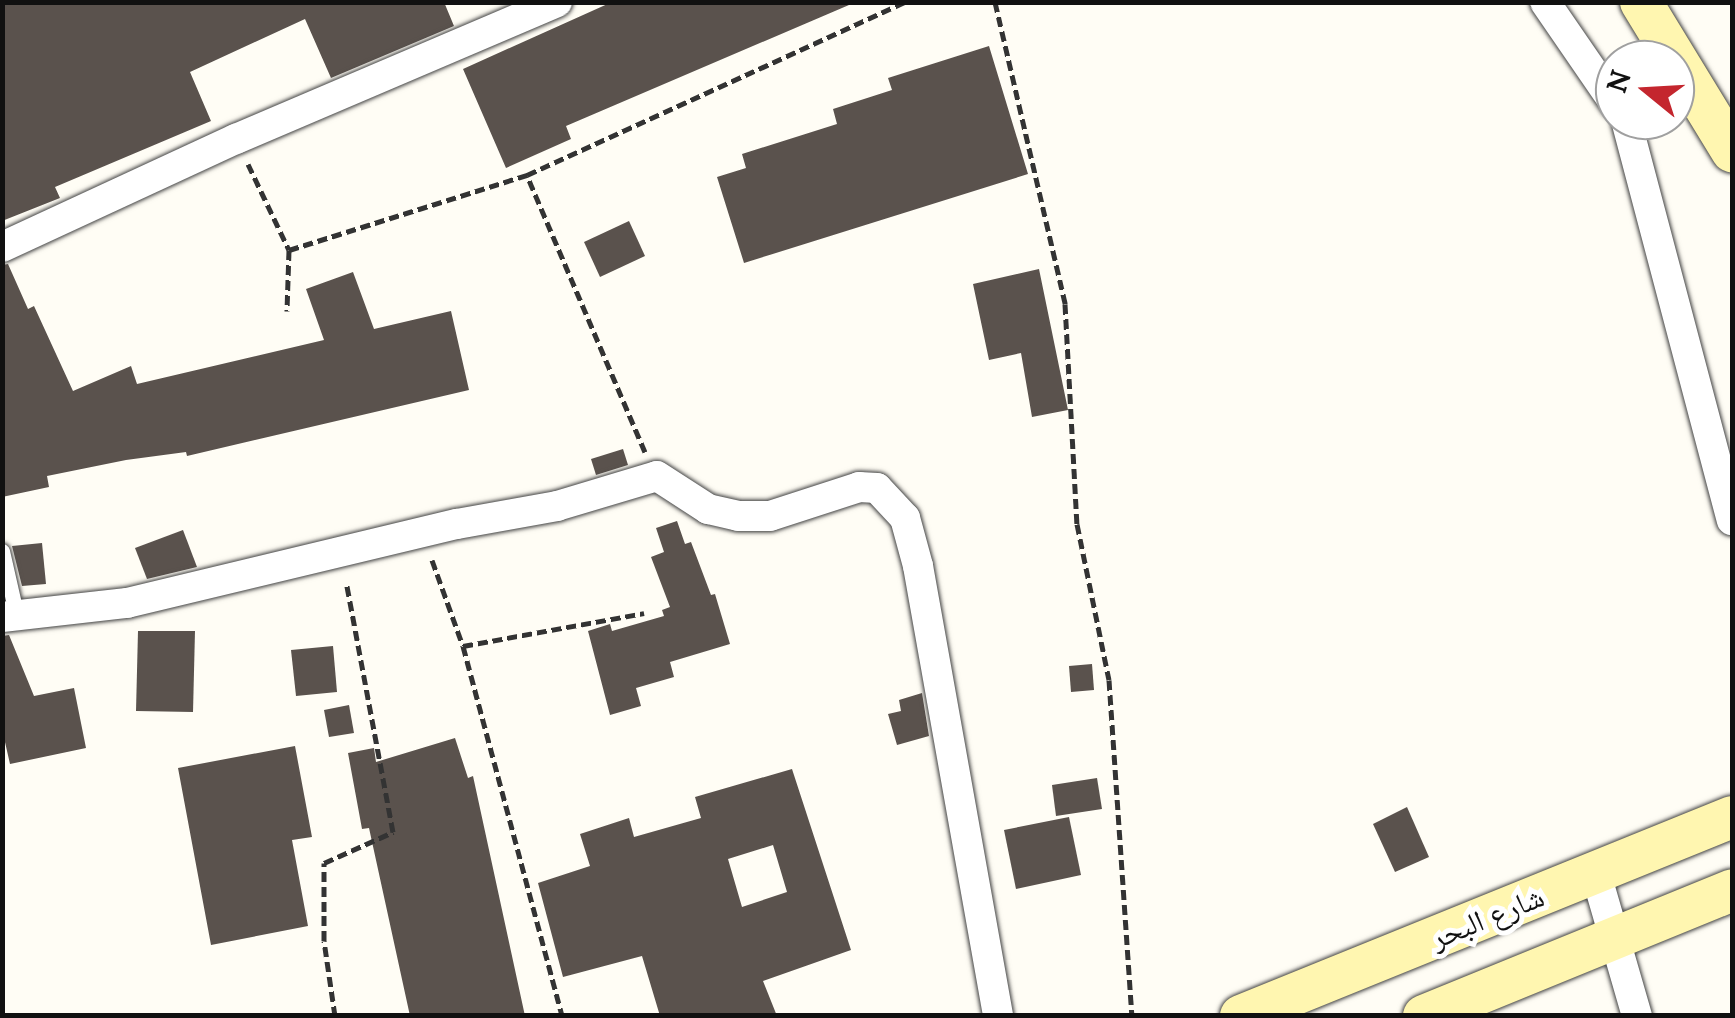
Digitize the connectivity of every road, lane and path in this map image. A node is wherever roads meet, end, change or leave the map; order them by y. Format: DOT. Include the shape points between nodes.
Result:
graph roads {
  1 [pos="557,2"];
  2 [pos="905,2"];
  3 [pos="994,2"];
  4 [pos="1546,2"];
  5 [pos="1641,2"];
  6 [pos="1595,74"];
  7 [pos="236,139"];
  8 [pos="1631,140"];
  9 [pos="1732,151"];
  10 [pos="527,175"];
  11 [pos="2,247"];
  12 [pos="289,250"];
  13 [pos="288,310"];
  14 [pos="656,476"];
  15 [pos="1732,520"];
  16 [pos="423,534"];
  17 [pos="2,551"];
  18 [pos="340,554"];
  19 [pos="644,612"];
  20 [pos="10,617"];
  21 [pos="463,646"];
  22 [pos="1732,816"];
  23 [pos="1596,874"];
  24 [pos="1732,890"];
  25 [pos="1612,938"];
  26 [pos="336,1016"];
  27 [pos="562,1016"];
  28 [pos="998,1016"];
  29 [pos="1132,1016"];
  30 [pos="1241,1016"];
  31 [pos="1424,1016"];
  32 [pos="1637,1016"];
  1 -- 7 [label="street"];
  2 -- 10 [label="path"];
  3 -- 29 [label="path" via="1065,304 1077,524 1110,680"];
  4 -- 6 [label="street"];
  5 -- 9 [label="main road"];
  7 -- 11 [label="street"];
  7 -- 12 [label="path"];
  8 -- 15 [label="street"];
  10 -- 12 [label="path"];
  10 -- 14 [label="path"];
  12 -- 13 [label="path"];
  14 -- 16 [label="street"];
  14 -- 28 [label="street" via="708,509 738,516 770,516 859,487 877,488 905,518"];
  16 -- 18 [label="street"];
  16 -- 21 [label="path"];
  17 -- 20 [label="lane"];
  18 -- 20 [label="street" via="127,603"];
  18 -- 26 [label="path" via="393,832 324,864 324,941"];
  19 -- 21 [label="path"];
  21 -- 27 [label="path"];
  22 -- 23 [label="main road, شارع البحر"];
  23 -- 25 [label="street"];
  23 -- 30 [label="main road, شارع البحر"];
  24 -- 25 [label="main road"];
  25 -- 31 [label="main road"];
  25 -- 32 [label="street"];
}
